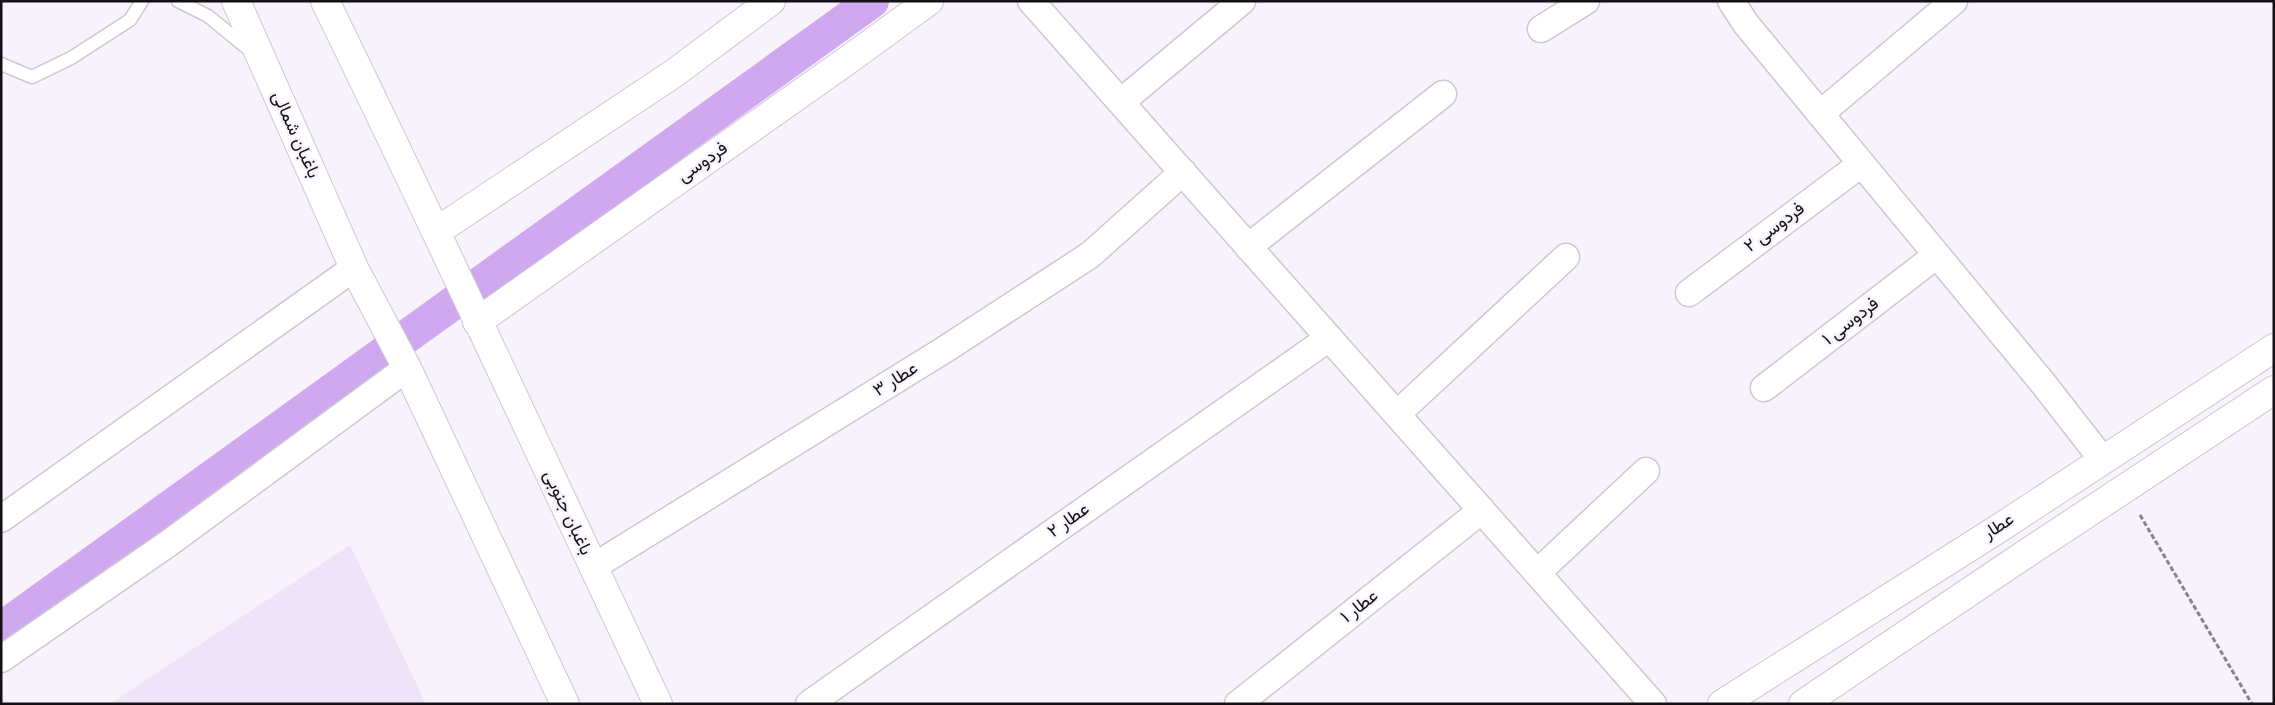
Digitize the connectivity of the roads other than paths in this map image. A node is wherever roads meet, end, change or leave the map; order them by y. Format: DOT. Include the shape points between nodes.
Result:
graph roads {
  1 [pos="142,1"];
  2 [pos="178,1"];
  3 [pos="236,1"];
  4 [pos="325,1"];
  5 [pos="771,1"];
  6 [pos="929,1"];
  7 [pos="1031,1"];
  8 [pos="1242,1"];
  9 [pos="1586,1"];
  10 [pos="1731,1"];
  11 [pos="1954,1"];
  12 [pos="1541,29"];
  13 [pos="261,60"];
  14 [pos="1,64"];
  15 [pos="1443,94"];
  16 [pos="1121,102"];
  17 [pos="1820,114"];
  18 [pos="1861,164"];
  19 [pos="1183,172"];
  20 [pos="437,231"];
  21 [pos="1248,247"];
  22 [pos="1937,255"];
  23 [pos="1566,258"];
  24 [pos="354,268"];
  25 [pos="1689,293"];
  26 [pos="477,322"];
  27 [pos="1329,338"];
  28 [pos="2274,348"];
  29 [pos="408,368"];
  30 [pos="1764,388"];
  31 [pos="2274,390"];
  32 [pos="1397,414"];
  33 [pos="2102,459"];
  34 [pos="1646,471"];
  35 [pos="1482,510"];
  36 [pos="1,520"];
  37 [pos="593,567"];
  38 [pos="1537,573"];
  39 [pos="1,659"];
  40 [pos="565,704"];
  41 [pos="658,704"];
  42 [pos="809,704"];
  43 [pos="1238,704"];
  44 [pos="1653,704"];
  45 [pos="1722,704"];
  46 [pos="1803,704"];
  1 -- 14 [label="lane" via="130,20 71,58 32,77"];
  2 -- 13 [label="lane" via="208,16"];
  3 -- 13 [label="street, باغبان شمالی"];
  4 -- 20 [label="street"];
  5 -- 20 [label="street" via="673,74"];
  6 -- 26 [label="street, فردوسی"];
  7 -- 16 [label="street"];
  8 -- 16 [label="street"];
  9 -- 12 [label="street"];
  10 -- 17 [label="street"];
  11 -- 17 [label="street"];
  13 -- 24 [label="street, باغبان شمالی"];
  15 -- 21 [label="street"];
  16 -- 19 [label="street"];
  17 -- 18 [label="street"];
  18 -- 22 [label="street"];
  18 -- 25 [label="street, فردوسی ۲"];
  19 -- 21 [label="street"];
  19 -- 37 [label="street, عطار ۳" via="1090,255 944,350"];
  20 -- 26 [label="street, باغبان جنوبی"];
  21 -- 27 [label="street"];
  22 -- 30 [label="street, فردوسی ۱"];
  22 -- 33 [label="street"];
  23 -- 32 [label="street"];
  24 -- 29 [label="street, باغبان شمالی"];
  24 -- 36 [label="street"];
  26 -- 37 [label="street, باغبان جنوبی"];
  27 -- 32 [label="street"];
  27 -- 42 [label="street, عطار ۲"];
  28 -- 33 [label="street, عطار"];
  29 -- 39 [label="street" via="169,543"];
  29 -- 40 [label="street"];
  31 -- 46 [label="street, عطار"];
  32 -- 35 [label="street"];
  33 -- 45 [label="street, عطار"];
  34 -- 38 [label="street"];
  35 -- 38 [label="street"];
  35 -- 43 [label="street, عطار ۱"];
  37 -- 41 [label="street, باغبان جنوبی"];
  38 -- 44 [label="street"];
}
